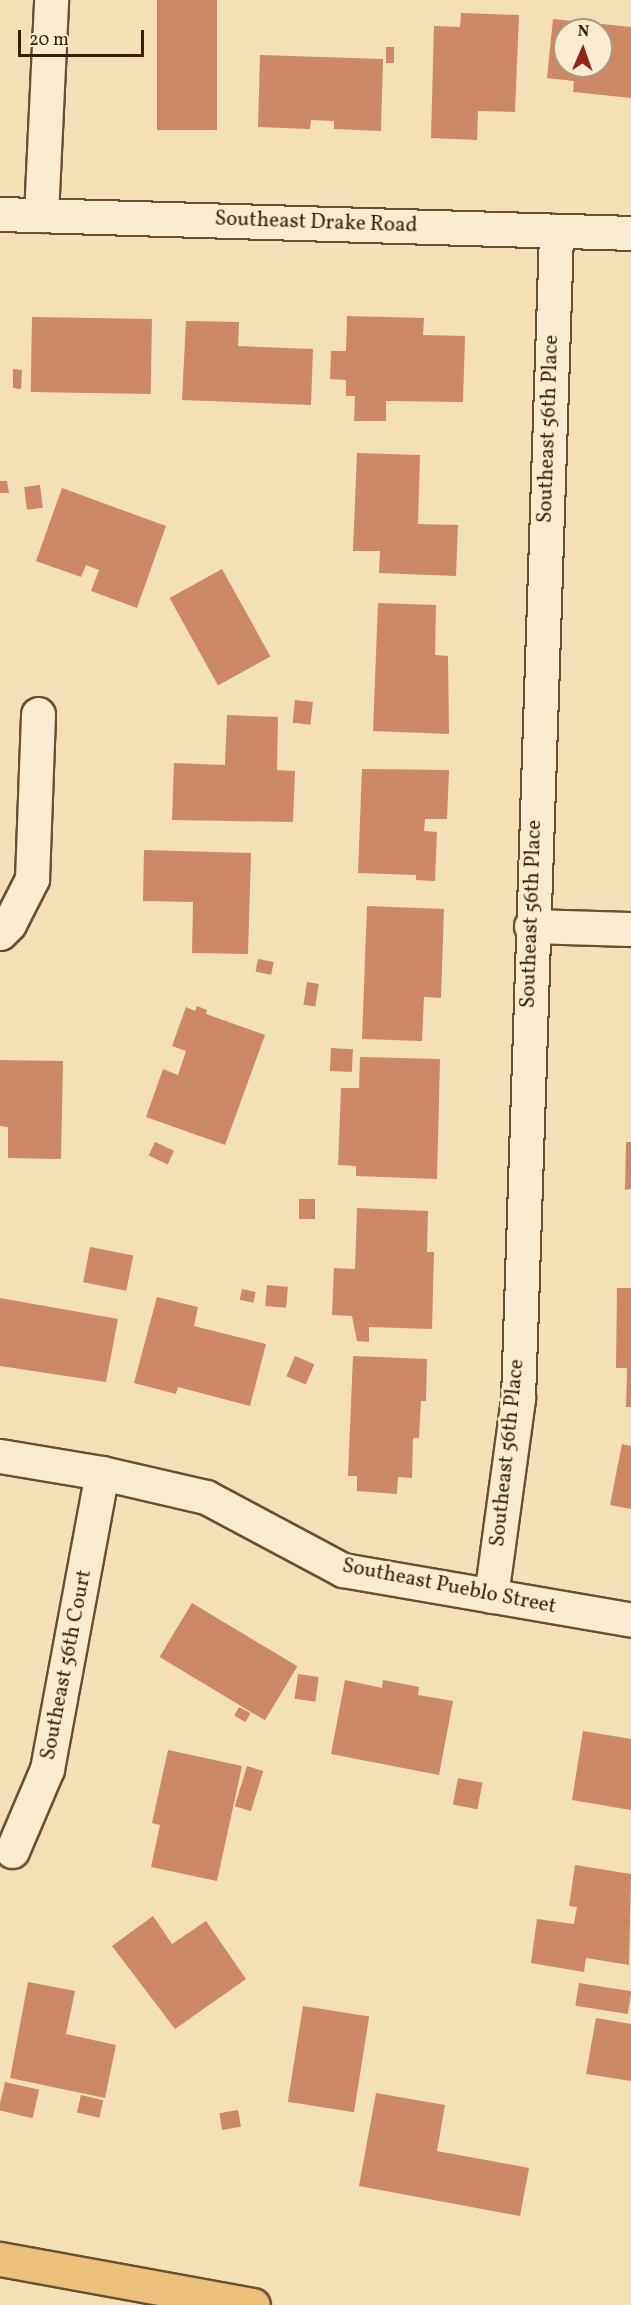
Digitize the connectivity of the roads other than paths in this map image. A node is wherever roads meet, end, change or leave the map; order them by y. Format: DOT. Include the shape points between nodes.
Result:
graph roads {
  1 [pos="51,0"];
  2 [pos="0,214"];
  3 [pos="41,215"];
  4 [pos="556,231"];
  5 [pos="631,233"];
  6 [pos="38,714"];
  7 [pos="531,926"];
  8 [pos="631,929"];
  9 [pos="0,933"];
  10 [pos="0,1456"];
  11 [pos="102,1473"];
  12 [pos="491,1596"];
  13 [pos="631,1620"];
  14 [pos="12,1851"];
  15 [pos="0,2259"];
  16 [pos="253,2305"];
  1 -- 3 [label="street"];
  2 -- 3 [label="street, Southeast Drake Road"];
  3 -- 4 [label="street, Southeast Drake Road"];
  4 -- 5 [label="street, Southeast Drake Road"];
  4 -- 7 [label="street, Southeast 56th Place"];
  6 -- 9 [label="street" via="32,879 9,924"];
  7 -- 8 [label="street"];
  7 -- 12 [label="street, Southeast 56th Place" via="518,1398"];
  10 -- 11 [label="street, Southeast Pueblo Street"];
  11 -- 12 [label="street, Southeast Pueblo Street" via="206,1497 343,1570"];
  11 -- 14 [label="street, Southeast 56th Court" via="47,1769"];
  12 -- 13 [label="street, Southeast Pueblo Street"];
  15 -- 16 [label="main road"];
}
